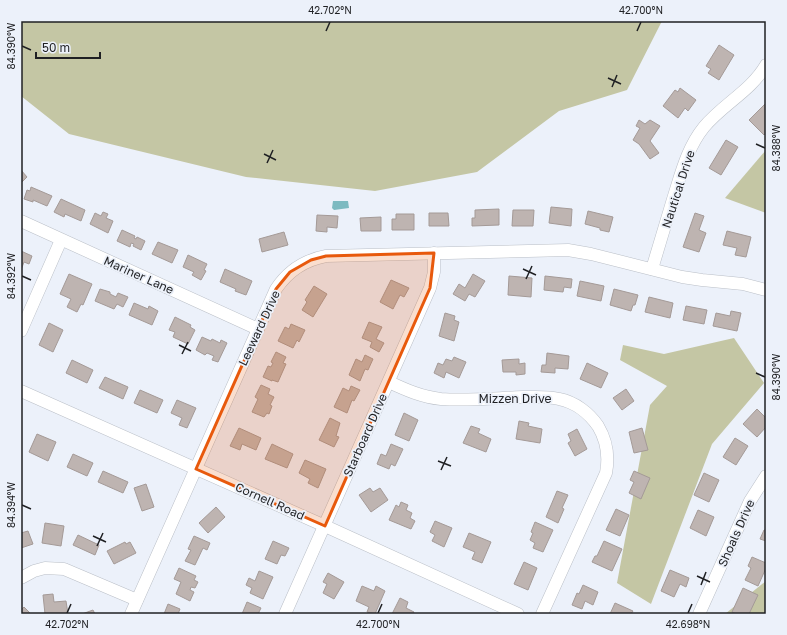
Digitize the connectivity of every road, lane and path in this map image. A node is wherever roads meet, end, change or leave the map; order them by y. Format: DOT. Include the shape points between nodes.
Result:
graph roads {
  1 [pos="766,65"];
  2 [pos="21,222"];
  3 [pos="61,240"];
  4 [pos="434,253"];
  5 [pos="652,270"];
  6 [pos="766,290"];
  7 [pos="258,329"];
  8 [pos="21,331"];
  9 [pos="389,382"];
  10 [pos="21,390"];
  11 [pos="196,468"];
  12 [pos="766,476"];
  13 [pos="325,526"];
  14 [pos="21,578"];
  15 [pos="137,600"];
  16 [pos="131,614"];
  17 [pos="285,614"];
  18 [pos="518,614"];
  19 [pos="542,614"];
  20 [pos="699,614"];
  1 -- 5 [label="street, Nautical Drive" via="752,84 710,120 698,135 684,165"];
  2 -- 3 [label="street, Mariner Lane"];
  3 -- 7 [label="street, Mariner Lane"];
  3 -- 8 [label="street"];
  4 -- 5 [label="street, Leeward Drive" via="568,250"];
  4 -- 7 [label="street, Leeward Drive" via="326,256 310,260 296,267 280,283"];
  4 -- 9 [label="street, Starboard Drive" via="434,272 430,288"];
  5 -- 6 [label="street"];
  7 -- 11 [label="street, Leeward Drive"];
  9 -- 13 [label="street, Starboard Drive"];
  9 -- 19 [label="street, Mizzen Drive" via="413,393 439,399 560,399 586,412 596,423 606,445 606,473"];
  10 -- 11 [label="street, Cornell Road"];
  11 -- 13 [label="street, Cornell Road"];
  11 -- 15 [label="street, Leeward Drive"];
  12 -- 20 [label="street, Shoals Drive" via="750,501"];
  13 -- 17 [label="street, Starboard Drive"];
  13 -- 18 [label="street, Cornell Road"];
  14 -- 15 [label="street" via="45,568 64,569"];
  15 -- 16 [label="street, Leeward Drive"];
}
